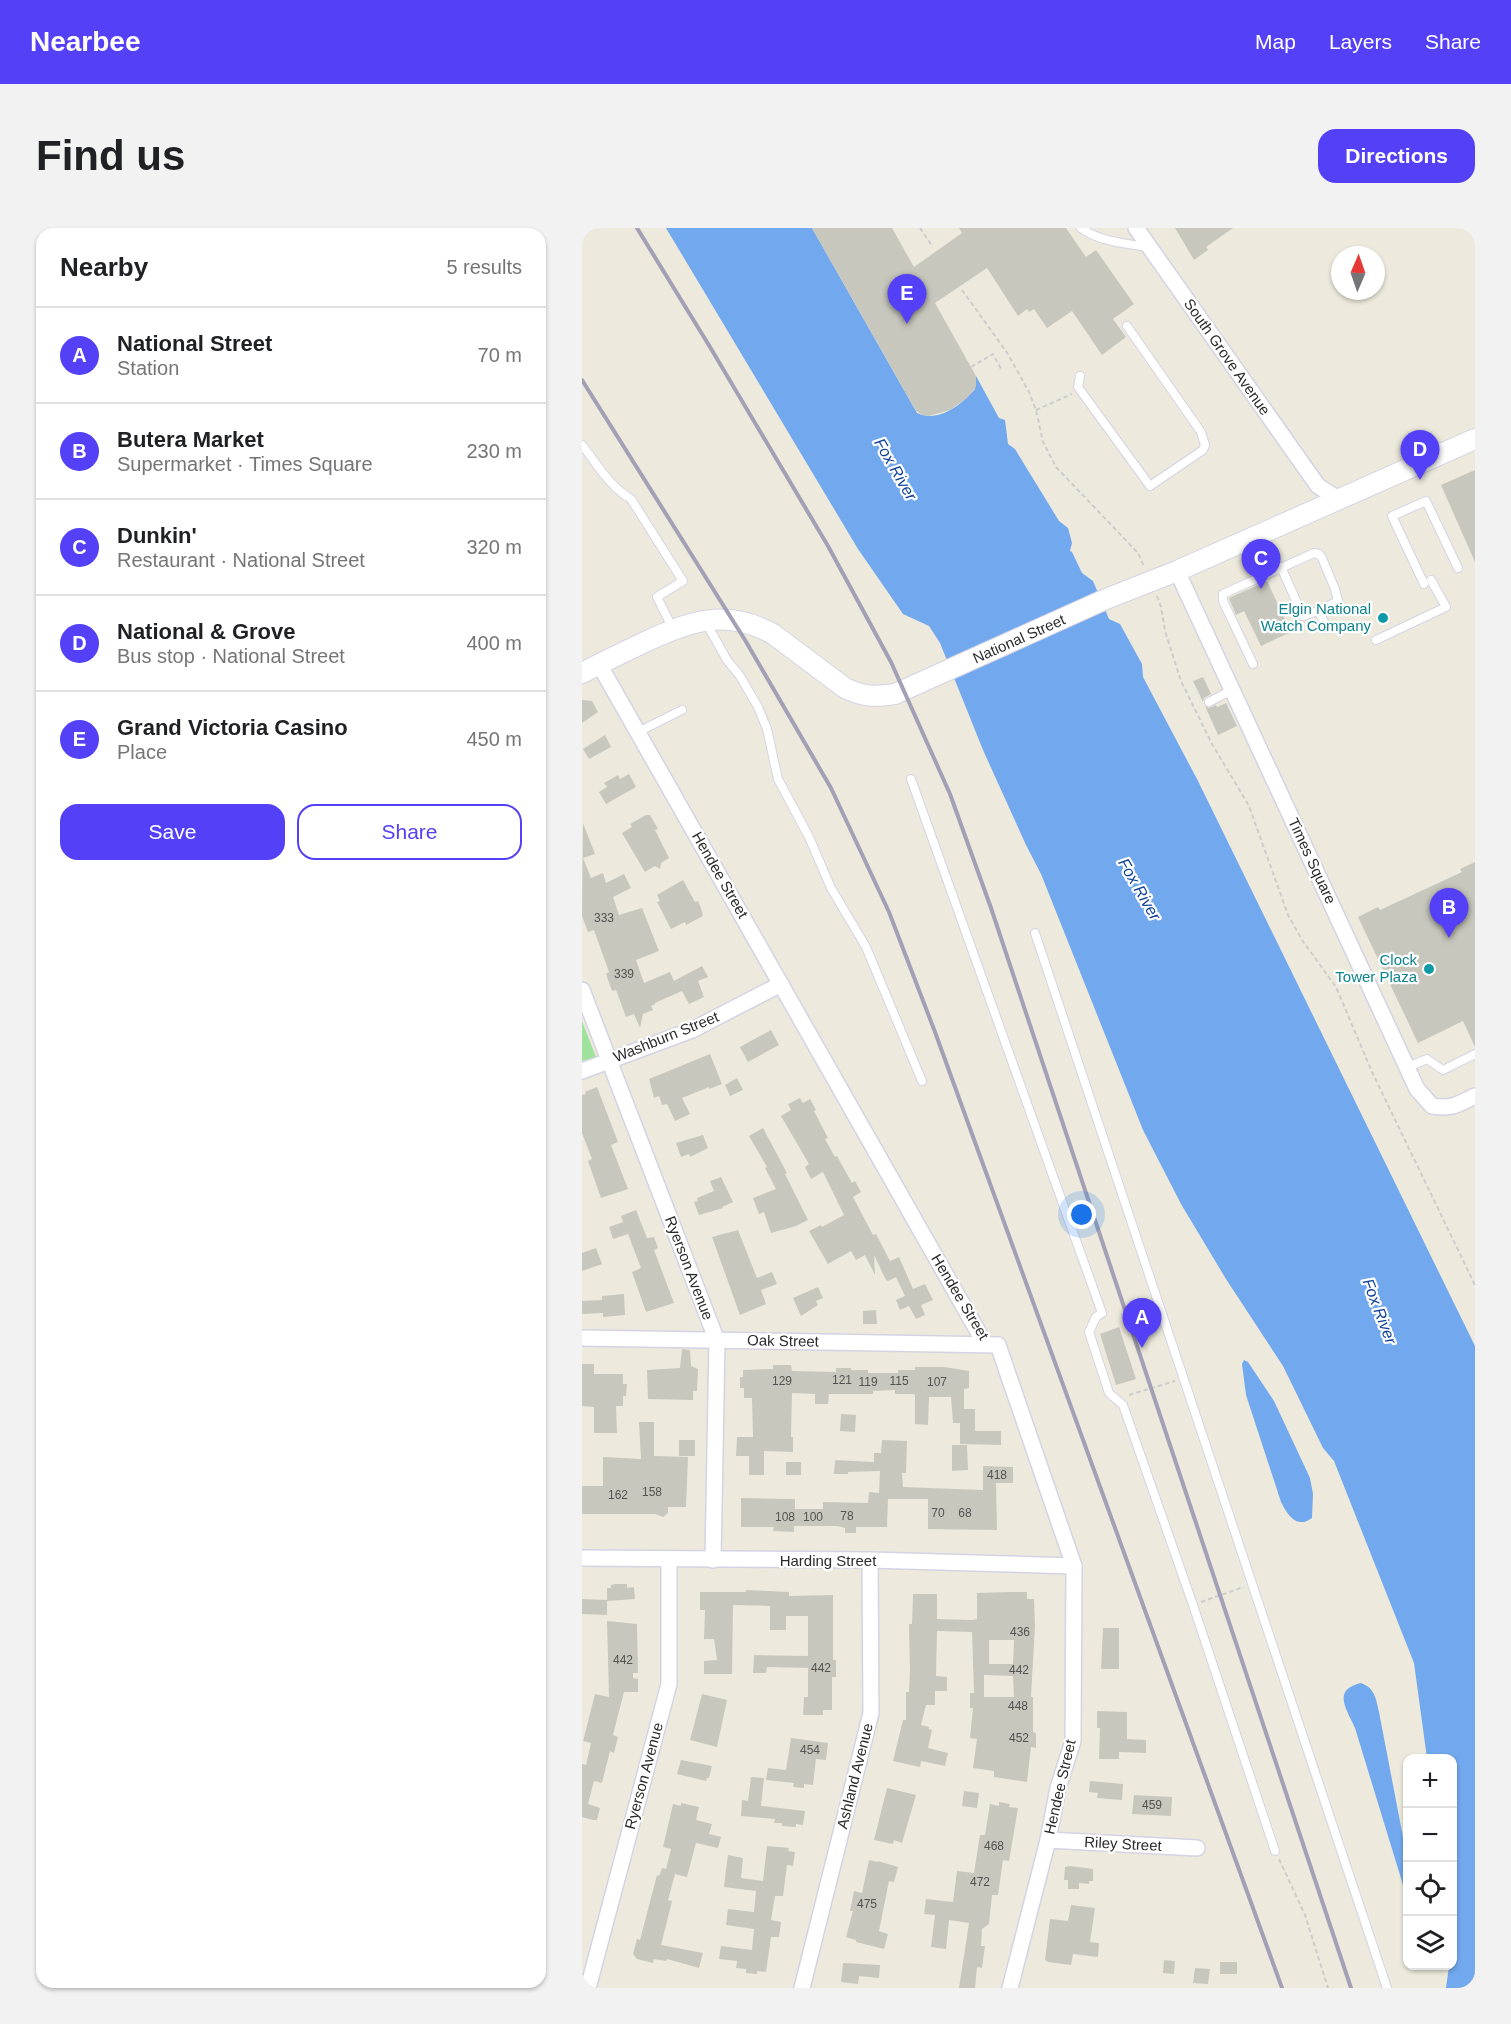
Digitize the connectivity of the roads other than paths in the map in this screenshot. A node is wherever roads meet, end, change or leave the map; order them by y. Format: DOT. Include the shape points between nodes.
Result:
graph roads {
  1 [pos="1081,228"];
  2 [pos="1141,230"];
  3 [pos="1149,247"];
  4 [pos="1127,326"];
  5 [pos="1080,375"];
  6 [pos="1468,442"];
  7 [pos="582,445"];
  8 [pos="1318,486"];
  9 [pos="1340,500"];
  10 [pos="1321,508"];
  11 [pos="1281,567"];
  12 [pos="1458,568"];
  13 [pos="1177,571"];
  14 [pos="1318,611"];
  15 [pos="704,620"];
  16 [pos="673,629"];
  17 [pos="1328,629"];
  18 [pos="1376,640"];
  19 [pos="1253,664"];
  20 [pos="591,668"];
  21 [pos="1232,690"];
  22 [pos="1209,702"];
  23 [pos="682,710"];
  24 [pos="638,732"];
  25 [pos="911,779"];
  26 [pos="1035,933"];
  27 [pos="781,984"];
  28 [pos="582,990"];
  29 [pos="1475,1054"];
  30 [pos="609,1061"];
  31 [pos="1408,1067"];
  32 [pos="582,1071"];
  33 [pos="922,1081"];
  34 [pos="1475,1096"];
  35 [pos="582,1338"];
  36 [pos="717,1341"];
  37 [pos="985,1344"];
  38 [pos="582,1558"];
  39 [pos="669,1559"];
  40 [pos="713,1560"];
  41 [pos="870,1560"];
  42 [pos="1074,1566"];
  43 [pos="1048,1840"];
  44 [pos="1197,1848"];
  45 [pos="1275,1851"];
  46 [pos="582,1987"];
  47 [pos="589,1988"];
  48 [pos="802,1988"];
  49 [pos="1010,1988"];
  50 [pos="1387,1988"];
  1 -- 3 [label="lane" via="1123,243"];
  2 -- 3 [label="street, South Grove Avenue"];
  3 -- 8 [label="street, South Grove Avenue"];
  4 -- 5 [label="lane" via="1201,432 1203,450 1150,486 1078,387"];
  6 -- 9 [label="street, National Street"];
  7 -- 16 [label="lane" via="610,481 632,499 684,581 657,597"];
  8 -- 9 [label="street, South Grove Avenue"];
  8 -- 10 [label="street, South Grove Avenue"];
  9 -- 10 [label="street, National Street"];
  10 -- 13 [label="street, National Street"];
  11 -- 14 [label="lane" via="1303,616"];
  11 -- 14 [label="lane" via="1319,554 1338,600"];
  11 -- 19 [label="lane" via="1222,596"];
  12 -- 18 [label="lane" via="1426,501 1392,516 1428,582 1446,606"];
  13 -- 15 [label="street, National Street" via="895,694 874,697 845,688 761,627 732,619"];
  13 -- 21 [label="street, Times Square"];
  14 -- 17 [label="lane"];
  15 -- 16 [label="street, National Street"];
  15 -- 33 [label="lane" via="758,707 778,779 831,888 866,947"];
  16 -- 20 [label="street, National Street"];
  20 -- 24 [label="street, Hendee Street"];
  21 -- 22 [label="lane"];
  21 -- 31 [label="street, Times Square"];
  23 -- 24 [label="lane"];
  24 -- 27 [label="street, Hendee Street"];
  25 -- 45 [label="lane" via="1102,1313 1089,1332 1109,1393 1123,1405"];
  26 -- 50 [label="lane"];
  27 -- 30 [label="street, Washburn Street" via="692,1030"];
  27 -- 37 [label="street, Hendee Street"];
  28 -- 30 [label="street, Ryerson Avenue"];
  29 -- 31 [label="lane" via="1443,1070 1427,1059"];
  30 -- 32 [label="street, Washburn Street"];
  30 -- 36 [label="street, Ryerson Avenue"];
  31 -- 34 [label="street, Times Square" via="1417,1089 1432,1106 1450,1108"];
  35 -- 36 [label="street, Oak Street"];
  36 -- 37 [label="street, Oak Street"];
  36 -- 40 [label="street, Ryerson Avenue"];
  37 -- 42 [label="street, Hendee Street" via="998,1345"];
  38 -- 39 [label="street, Harding Street"];
  39 -- 40 [label="street, Harding Street"];
  39 -- 47 [label="street, Ryerson Avenue" via="669,1684"];
  40 -- 41 [label="street, Harding Street"];
  41 -- 42 [label="street, Harding Street"];
  41 -- 48 [label="street, Ashland Avenue" via="871,1713"];
  42 -- 43 [label="street, Hendee Street" via="1072,1741"];
  43 -- 44 [label="street, Riley Street"];
  43 -- 49 [label="street, Hendee Street"];
  46 -- 47 [label="street"];
}
